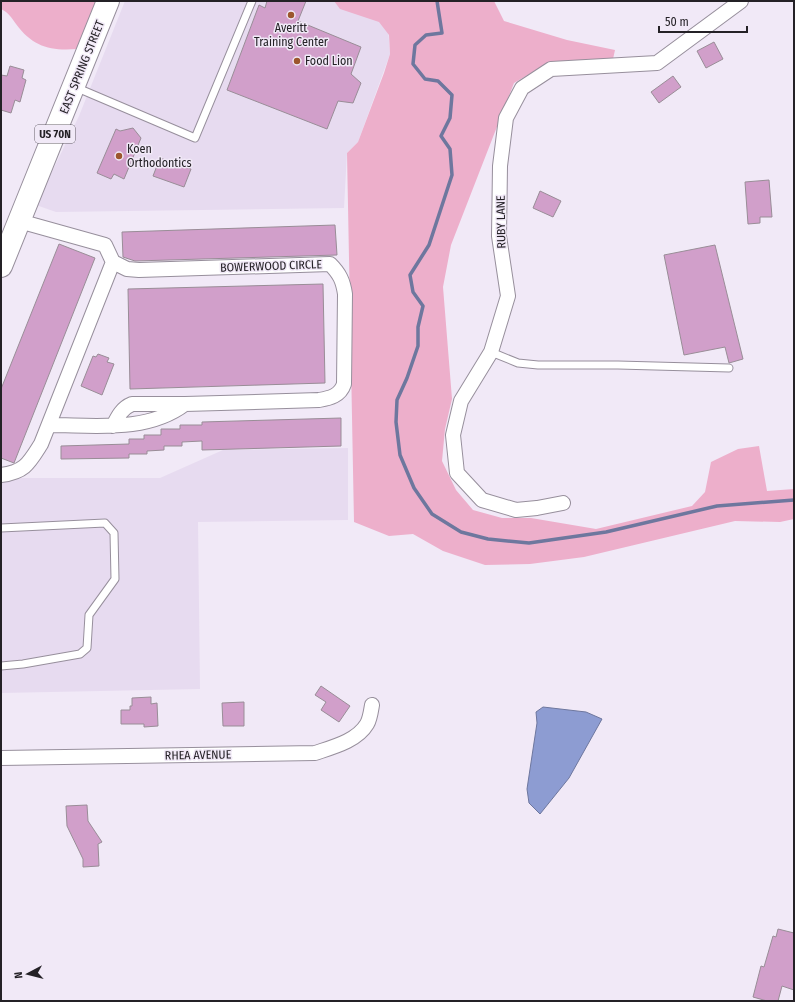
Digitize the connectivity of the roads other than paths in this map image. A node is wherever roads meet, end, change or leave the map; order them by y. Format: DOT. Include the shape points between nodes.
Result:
graph roads {
  1 [pos="108,1"];
  2 [pos="252,1"];
  3 [pos="741,1"];
  4 [pos="75,87"];
  5 [pos="19,221"];
  6 [pos="114,262"];
  7 [pos="1,266"];
  8 [pos="491,352"];
  9 [pos="730,368"];
  10 [pos="184,404"];
  11 [pos="48,425"];
  12 [pos="113,426"];
  13 [pos="1,475"];
  14 [pos="563,503"];
  15 [pos="1,528"];
  16 [pos="1,666"];
  17 [pos="372,705"];
  18 [pos="1,758"];
  1 -- 4 [label="main road, EAST SPRING STREET / US 70N"];
  2 -- 4 [label="lane" via="194,138"];
  3 -- 8 [label="street, RUBY LANE" via="657,62 551,69 522,88 506,118 500,166 499,236 508,296"];
  4 -- 5 [label="main road, EAST SPRING STREET / US 70N"];
  5 -- 6 [label="street" via="105,245"];
  5 -- 7 [label="main road, EAST SPRING STREET / US 70N"];
  6 -- 10 [label="street, BOWERWOOD CIRCLE" via="127,269 138,270 330,264 339,272 345,294 344,384 338,394 319,400"];
  6 -- 11 [label="street"];
  8 -- 9 [label="lane" via="518,363 538,365"];
  8 -- 14 [label="street, RUBY LANE" via="461,401 453,435 457,473 482,500 516,510"];
  10 -- 12 [label="street" via="161,417"];
  10 -- 12 [label="street, BOWERWOOD CIRCLE" via="132,404 125,407"];
  11 -- 12 [label="street"];
  11 -- 13 [label="street" via="41,444 30,462 19,472"];
  15 -- 16 [label="lane" via="105,523 114,533 115,579 89,615 87,648 80,654"];
  17 -- 18 [label="street, RHEA AVENUE" via="367,723 354,737 335,747 315,752"];
}
